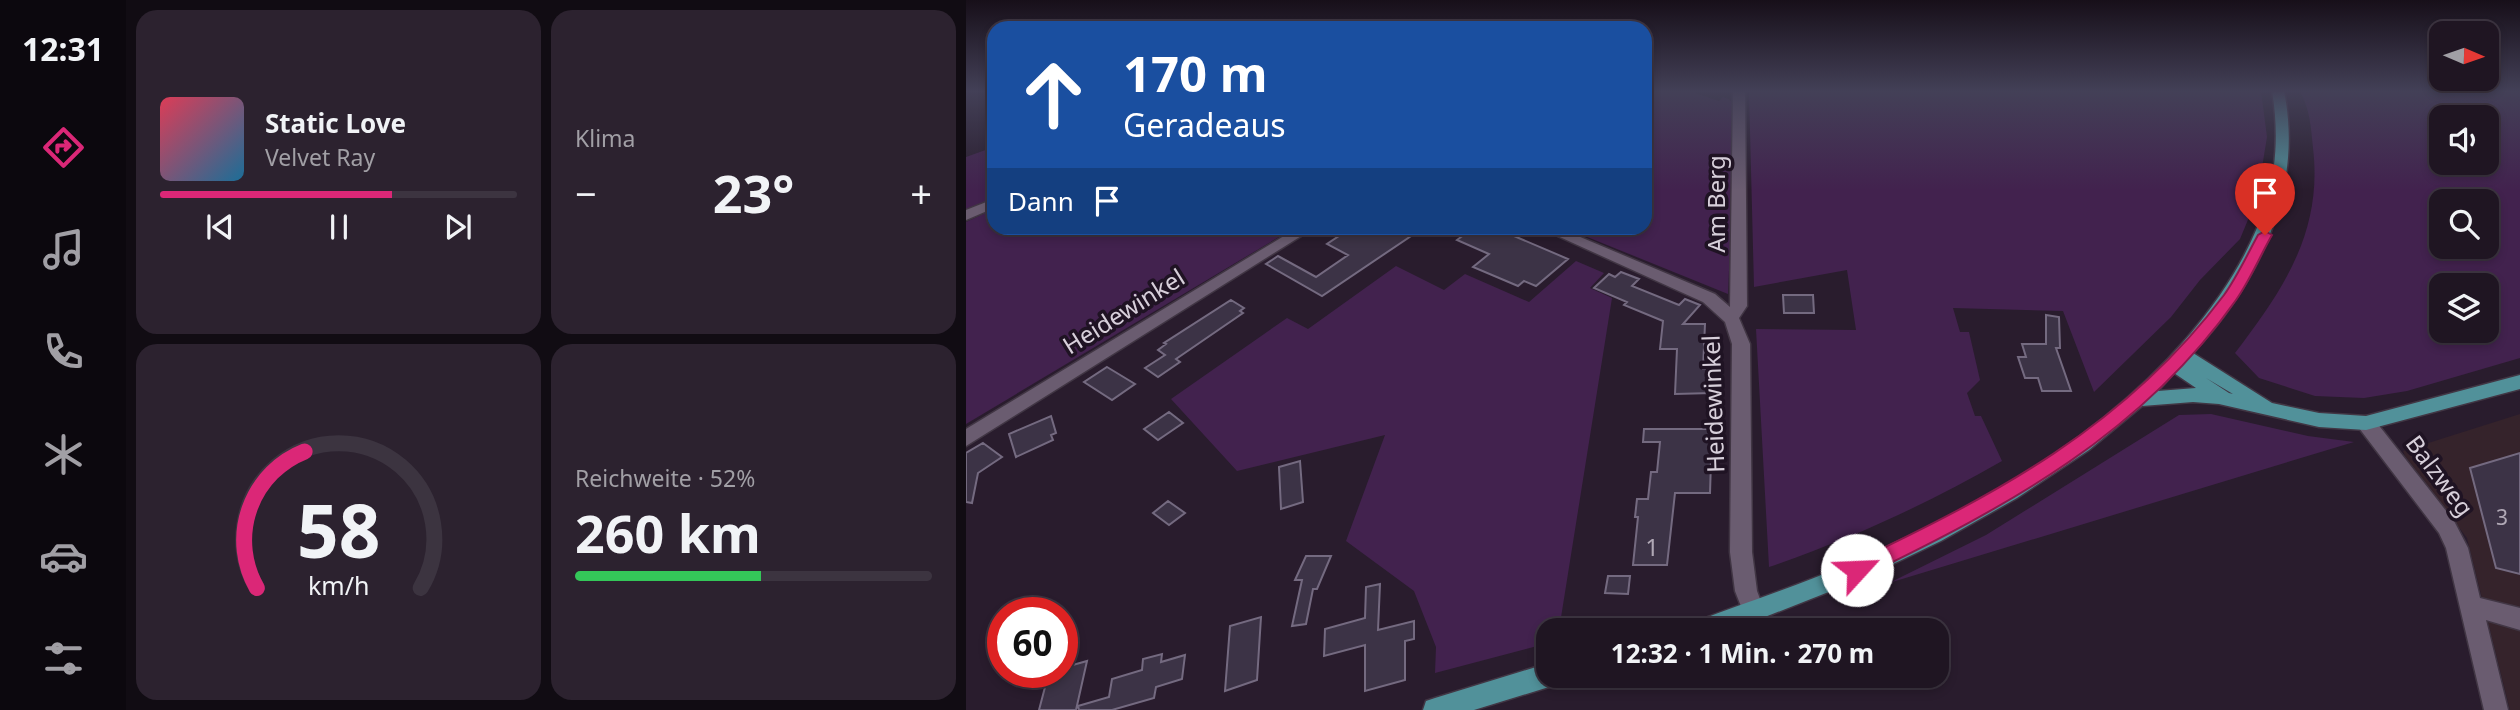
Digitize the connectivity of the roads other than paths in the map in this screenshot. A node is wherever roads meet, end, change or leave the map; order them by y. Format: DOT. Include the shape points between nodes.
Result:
graph roads {
  1 [pos="1739,124"];
  2 [pos="2282,124"];
  3 [pos="987,206"];
  4 [pos="966,216"];
  5 [pos="1296,235"];
  6 [pos="1564,235"];
  7 [pos="1732,316"];
  8 [pos="2179,360"];
  9 [pos="2520,382"];
  10 [pos="2140,399"];
  11 [pos="2224,399"];
  12 [pos="2278,412"];
  13 [pos="2366,423"];
  14 [pos="966,438"];
  15 [pos="2473,606"];
  16 [pos="1754,612"];
  17 [pos="1737,618"];
  18 [pos="2520,619"];
  19 [pos="1536,679"];
  20 [pos="1435,710"];
  21 [pos="2496,710"];
  1 -- 7 [label="street, Am Berg" via="1740,286 1739,306"];
  2 -- 8 [label="main road" via="2280,180 2265,235 2231,297"];
  3 -- 4 [label="street"];
  5 -- 14 [label="street, Heidewinkel"];
  6 -- 7 [label="street, Heidewinkel" via="1709,298"];
  7 -- 16 [label="street, Heidewinkel" via="1741,344 1741,552"];
  8 -- 10 [label="main road"];
  8 -- 11 [label="main road"];
  8 -- 12 [label="main road"];
  9 -- 13 [label="main road"];
  10 -- 11 [label="main road" via="2193,395"];
  10 -- 16 [label="main road" via="2037,475 1963,519 1857,570"];
  11 -- 12 [label="main road"];
  12 -- 13 [label="main road"];
  13 -- 15 [label="street, Balzweg" via="2447,527"];
  15 -- 18 [label="street"];
  15 -- 21 [label="street, Balzweg"];
  16 -- 17 [label="main road"];
  19 -- 20 [label="main road"];
}
